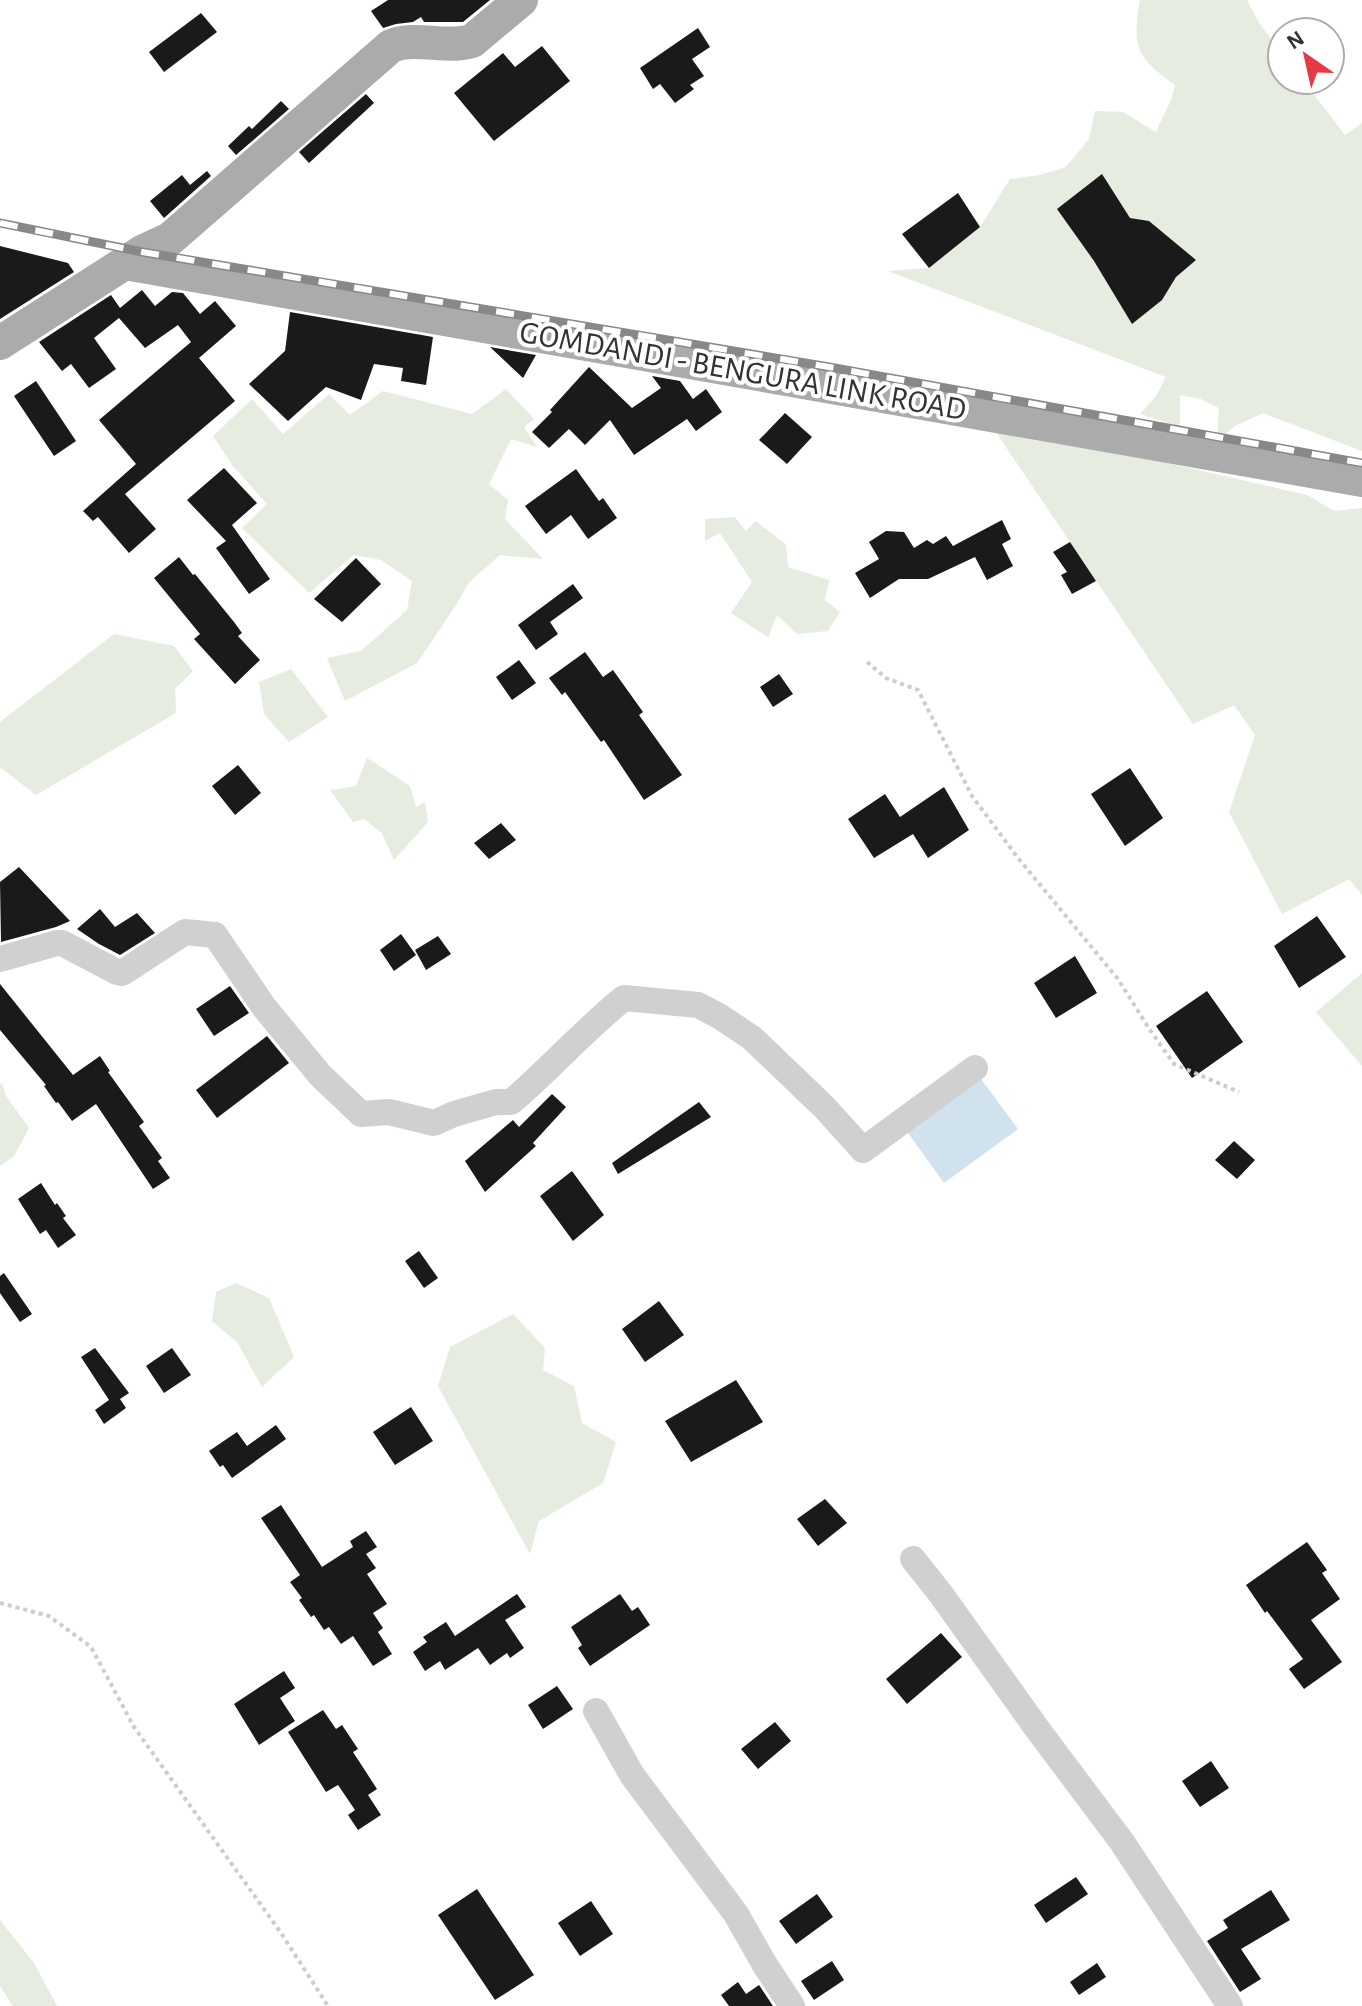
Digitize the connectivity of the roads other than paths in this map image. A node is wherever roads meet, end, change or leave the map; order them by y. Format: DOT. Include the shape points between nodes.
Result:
graph roads {
  1 [pos="521,0"];
  2 [pos="125,263"];
  3 [pos="0,343"];
  4 [pos="1362,480"];
  5 [pos="0,959"];
  6 [pos="975,1068"];
  7 [pos="913,1559"];
  8 [pos="596,1711"];
  9 [pos="792,2006"];
  10 [pos="1230,2006"];
  1 -- 2 [label="main road" via="472,41 391,46 170,239"];
  2 -- 3 [label="main road"];
  2 -- 4 [label="main road, GOMDANDI - BENGURA LINK ROAD"];
  5 -- 6 [label="street" via="62,943 122,973 185,932 215,935 264,1007 320,1075 361,1114 389,1112 434,1123 511,1102 624,998 698,1005 719,1016 752,1038 863,1150"];
  7 -- 10 [label="street" via="1122,1842"];
  8 -- 9 [label="street" via="632,1775 736,1914"];
}
